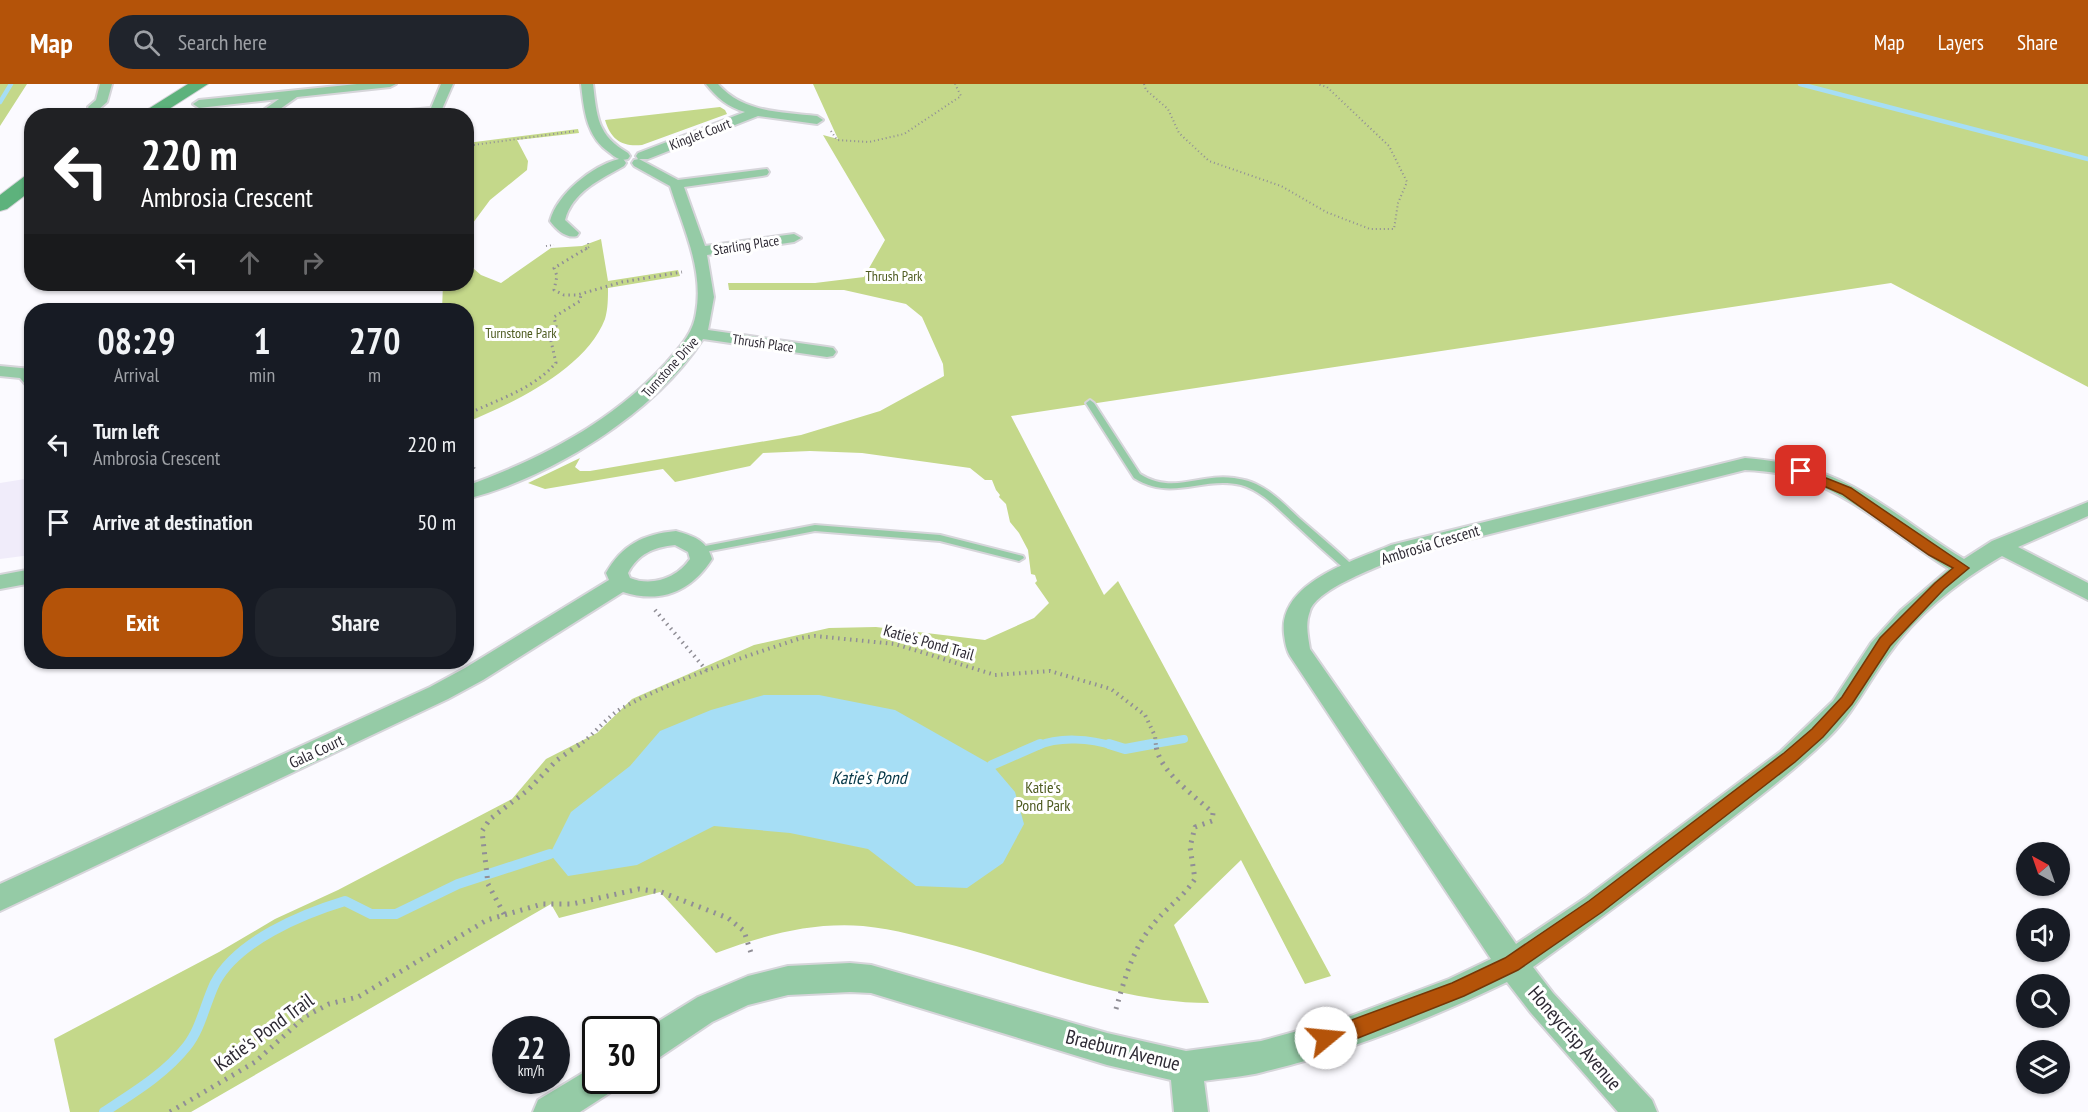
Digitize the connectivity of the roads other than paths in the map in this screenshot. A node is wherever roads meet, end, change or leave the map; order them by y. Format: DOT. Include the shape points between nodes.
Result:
graph roads {
  1 [pos="106,84"];
  2 [pos="200,84"];
  3 [pos="390,84"];
  4 [pos="447,84"];
  5 [pos="587,84"];
  6 [pos="712,84"];
  7 [pos="298,89"];
  8 [pos="199,104"];
  9 [pos="94,107"];
  10 [pos="160,108"];
  11 [pos="272,108"];
  12 [pos="436,108"];
  13 [pos="756,112"];
  14 [pos="822,122"];
  15 [pos="631,159"];
  16 [pos="762,172"];
  17 [pos="676,184"];
  18 [pos="24,186"];
  19 [pos="0,205"];
  20 [pos="572,233"];
  21 [pos="794,238"];
  22 [pos="698,252"];
  23 [pos="700,334"];
  24 [pos="827,352"];
  25 [pos="0,371"];
  26 [pos="24,373"];
  27 [pos="1090,404"];
  28 [pos="474,490"];
  29 [pos="2088,508"];
  30 [pos="2000,546"];
  31 [pos="700,550"];
  32 [pos="1019,558"];
  33 [pos="1963,568"];
  34 [pos="1352,570"];
  35 [pos="24,578"];
  36 [pos="0,582"];
  37 [pos="621,583"];
  38 [pos="2088,592"];
  39 [pos="0,898"];
  40 [pos="1512,964"];
  41 [pos="660,1039"];
  42 [pos="1186,1067"];
  43 [pos="582,1091"];
  44 [pos="550,1112"];
  45 [pos="1191,1112"];
  46 [pos="1640,1112"];
  1 -- 9 [label="street" via="101,102"];
  2 -- 10 [label="main road"];
  3 -- 7 [label="street"];
  4 -- 12 [label="street"];
  5 -- 15 [label="street" via="597,135 607,146"];
  6 -- 13 [label="street" via="726,99"];
  7 -- 8 [label="street"];
  7 -- 11 [label="street"];
  13 -- 14 [label="street"];
  13 -- 15 [label="street, Kinglet Court"];
  15 -- 17 [label="street"];
  15 -- 20 [label="street, Kinglet Court" via="581,187 558,213 557,221"];
  16 -- 17 [label="street"];
  17 -- 22 [label="street, Turnstone Drive"];
  18 -- 19 [label="main road"];
  21 -- 22 [label="street, Starling Place"];
  22 -- 23 [label="street, Turnstone Drive" via="707,290"];
  23 -- 24 [label="street, Thrush Place"];
  23 -- 28 [label="street, Turnstone Drive" via="664,377 588,437 538,464"];
  25 -- 26 [label="street"];
  27 -- 34 [label="lane" via="1146,484 1162,488 1231,479 1250,485 1267,495"];
  29 -- 30 [label="street, Braeburn Avenue"];
  30 -- 33 [label="street, Braeburn Avenue"];
  30 -- 38 [label="street"];
  31 -- 32 [label="lane" via="814,528 940,538"];
  31 -- 37 [label="street" via="697,567 675,583 645,589"];
  31 -- 37 [label="street" via="691,542 676,538 643,545 622,563 617,573"];
  33 -- 34 [label="street, Ambrosia Crescent" via="1835,484 1787,467 1745,464 1423,543"];
  33 -- 40 [label="street, Braeburn Avenue" via="1885,642 1847,700 1797,752 1595,907"];
  34 -- 40 [label="street, Ambrosia Crescent" via="1310,593 1299,608 1295,626 1298,650"];
  35 -- 36 [label="street"];
  37 -- 39 [label="street, Gala Court" via="439,693"];
  40 -- 42 [label="street, Braeburn Avenue" via="1458,990 1348,1032 1261,1057"];
  40 -- 46 [label="street, Honeycrisp Avenue"];
  41 -- 42 [label="street, Braeburn Avenue" via="708,1008 741,993 802,977 836,975 871,979 1107,1049"];
  42 -- 45 [label="street"];
  43 -- 44 [label="street"];
}
